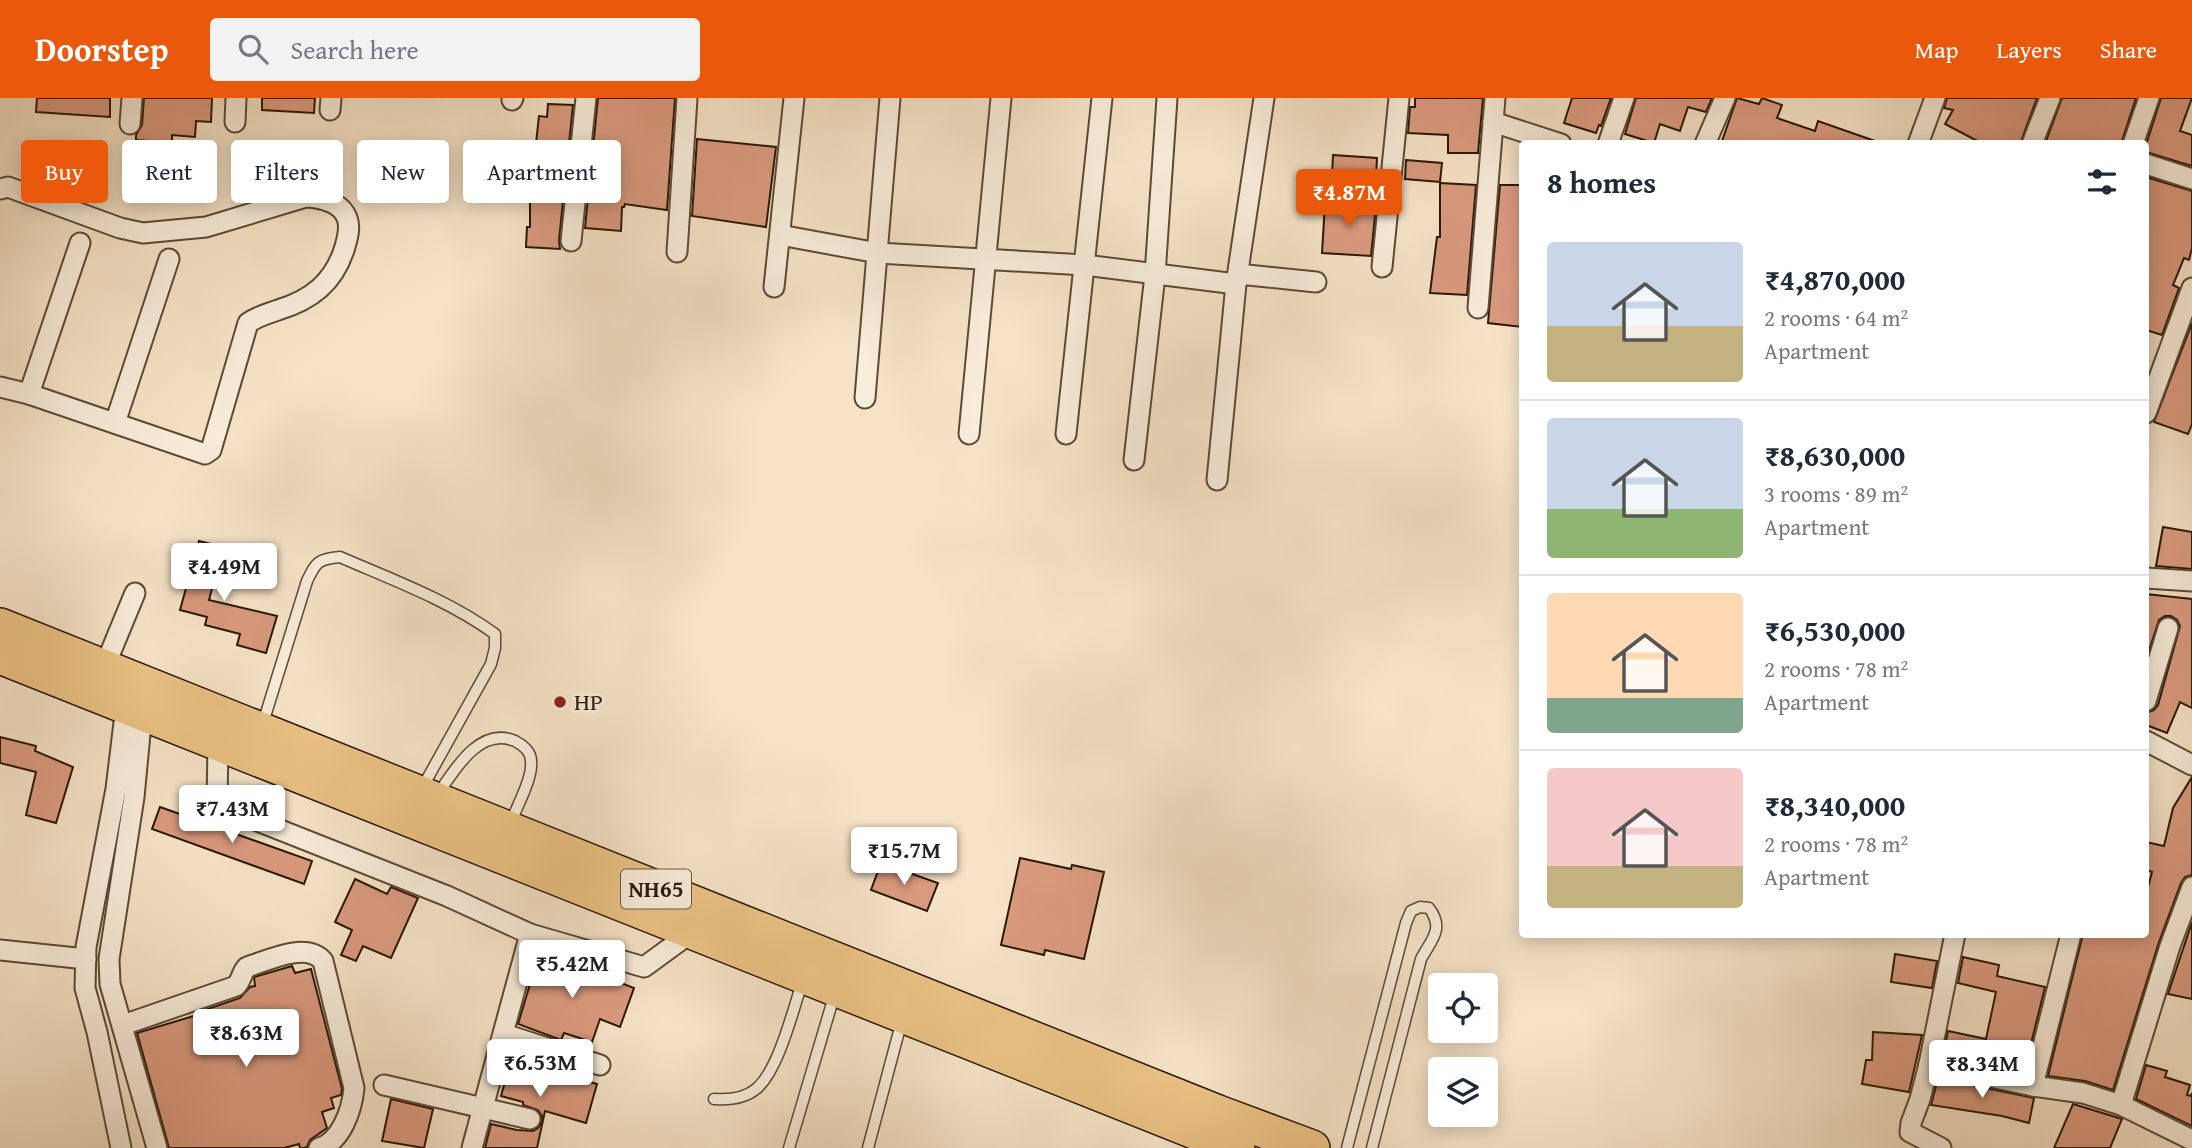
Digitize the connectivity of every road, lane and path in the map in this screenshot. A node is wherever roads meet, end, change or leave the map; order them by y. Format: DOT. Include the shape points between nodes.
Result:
graph roads {
  1 [pos="132,98"];
  2 [pos="236,98"];
  3 [pos="586,98"];
  4 [pos="687,98"];
  5 [pos="794,98"];
  6 [pos="890,98"];
  7 [pos="1001,98"];
  8 [pos="1102,98"];
  9 [pos="1167,98"];
  10 [pos="1264,98"];
  11 [pos="1399,98"];
  12 [pos="1495,98"];
  13 [pos="1624,98"];
  14 [pos="1725,98"];
  15 [pos="1935,98"];
  16 [pos="2050,98"];
  17 [pos="2149,98"];
  18 [pos="235,122"];
  19 [pos="1493,122"];
  20 [pos="130,124"];
  21 [pos="1549,140"];
  22 [pos="1609,140"];
  23 [pos="1707,140"];
  24 [pos="1920,140"];
  25 [pos="2034,140"];
  26 [pos="2134,140"];
  27 [pos="2149,165"];
  28 [pos="2192,179"];
  29 [pos="0,189"];
  30 [pos="780,235"];
  31 [pos="571,241"];
  32 [pos="80,243"];
  33 [pos="677,252"];
  34 [pos="878,253"];
  35 [pos="169,259"];
  36 [pos="986,261"];
  37 [pos="1085,265"];
  38 [pos="1382,267"];
  39 [pos="1155,275"];
  40 [pos="1237,279"];
  41 [pos="1316,282"];
  42 [pos="774,287"];
  43 [pos="2192,288"];
  44 [pos="1478,308"];
  45 [pos="0,387"];
  46 [pos="29,394"];
  47 [pos="866,398"];
  48 [pos="2149,405"];
  49 [pos="115,423"];
  50 [pos="969,434"];
  51 [pos="1066,434"];
  52 [pos="1134,460"];
  53 [pos="1217,481"];
  54 [pos="2149,578"];
  55 [pos="2192,581"];
  56 [pos="135,593"];
  57 [pos="0,626"];
  58 [pos="2168,628"];
  59 [pos="0,656"];
  60 [pos="104,668"];
  61 [pos="2149,691"];
  62 [pos="134,709"];
  63 [pos="260,730"];
  64 [pos="218,743"];
  65 [pos="2149,743"];
  66 [pos="2192,765"];
  67 [pos="426,797"];
  68 [pos="508,830"];
  69 [pos="2192,887"];
  70 [pos="692,932"];
  71 [pos="530,934"];
  72 [pos="1954,938"];
  73 [pos="2070,938"];
  74 [pos="0,950"];
  75 [pos="86,959"];
  76 [pos="804,976"];
  77 [pos="110,984"];
  78 [pos="85,988"];
  79 [pos="836,989"];
  80 [pos="903,1016"];
  81 [pos="123,1025"];
  82 [pos="504,1034"];
  83 [pos="1929,1064"];
  84 [pos="600,1065"];
  85 [pos="384,1085"];
  86 [pos="2033,1086"];
  87 [pos="714,1099"];
  88 [pos="2121,1105"];
  89 [pos="483,1108"];
  90 [pos="530,1119"];
  91 [pos="2192,1140"];
  92 [pos="121,1148"];
  93 [pos="156,1148"];
  94 [pos="319,1148"];
  95 [pos="472,1148"];
  96 [pos="789,1148"];
  97 [pos="868,1148"];
  98 [pos="1237,1148"];
  99 [pos="1312,1148"];
  100 [pos="1347,1148"];
  101 [pos="1372,1148"];
  102 [pos="1941,1148"];
  1 -- 20 [label="street"];
  2 -- 18 [label="street"];
  3 -- 31 [label="street"];
  4 -- 33 [label="street"];
  5 -- 30 [label="street"];
  6 -- 34 [label="street"];
  7 -- 36 [label="street"];
  8 -- 37 [label="street"];
  9 -- 39 [label="street"];
  10 -- 40 [label="street"];
  11 -- 38 [label="street"];
  12 -- 19 [label="street"];
  13 -- 22 [label="street"];
  14 -- 23 [label="street"];
  15 -- 24 [label="street"];
  16 -- 25 [label="street"];
  17 -- 26 [label="street"];
  19 -- 21 [label="street"];
  19 -- 44 [label="street"];
  27 -- 28 [label="street"];
  29 -- 49 [label="street" via="8,187 143,233 206,227 306,197 320,198 345,211 350,224 347,242 332,277 304,300 248,323 211,450 205,454"];
  30 -- 34 [label="street"];
  30 -- 42 [label="street"];
  32 -- 46 [label="street"];
  34 -- 36 [label="street"];
  34 -- 47 [label="street"];
  35 -- 49 [label="street"];
  36 -- 37 [label="street"];
  36 -- 50 [label="street"];
  37 -- 39 [label="street"];
  37 -- 51 [label="street"];
  39 -- 40 [label="street"];
  39 -- 52 [label="street"];
  40 -- 41 [label="street"];
  40 -- 53 [label="street"];
  43 -- 48 [label="street"];
  45 -- 46 [label="street"];
  46 -- 49 [label="street"];
  54 -- 55 [label="street"];
  56 -- 60 [label="street"];
  57 -- 60 [label="highway, NH65"];
  58 -- 61 [label="street"];
  59 -- 62 [label="highway, NH65"];
  60 -- 63 [label="highway, NH65"];
  62 -- 64 [label="highway, NH65"];
  62 -- 75 [label="street"];
  62 -- 77 [label="street" via="127,848 109,959"];
  63 -- 67 [label="highway, NH65"];
  63 -- 67 [label="lane" via="307,581 316,564 340,557 429,595 495,634 491,664"];
  64 -- 70 [label="highway, NH65"];
  64 -- 71 [label="street" via="217,805 447,896"];
  65 -- 66 [label="street"];
  67 -- 68 [label="highway, NH65"];
  67 -- 68 [label="lane" via="481,744 491,738 515,741 524,746 531,760"];
  68 -- 99 [label="highway, NH65"];
  69 -- 88 [label="street"];
  70 -- 71 [label="street" via="643,967"];
  70 -- 76 [label="highway, NH65"];
  71 -- 82 [label="street"];
  72 -- 83 [label="street"];
  73 -- 86 [label="street"];
  74 -- 75 [label="street"];
  75 -- 78 [label="street"];
  76 -- 79 [label="highway, NH65"];
  76 -- 87 [label="lane" via="768,1074 755,1090 731,1100"];
  77 -- 78 [label="street"];
  77 -- 81 [label="street"];
  78 -- 92 [label="street"];
  79 -- 80 [label="highway, NH65"];
  79 -- 96 [label="lane"];
  80 -- 97 [label="lane"];
  80 -- 98 [label="highway, NH65"];
  81 -- 93 [label="street"];
  81 -- 94 [label="street" via="236,986 247,967 293,953 316,954 323,961 354,1088 339,1134"];
  82 -- 84 [label="street"];
  82 -- 89 [label="street"];
  83 -- 86 [label="street"];
  83 -- 102 [label="street" via="1910,1132"];
  85 -- 89 [label="street"];
  86 -- 88 [label="street" via="2083,1093"];
  88 -- 91 [label="street"];
  89 -- 90 [label="street"];
  89 -- 95 [label="street"];
  100 -- 101 [label="lane" via="1406,923 1411,911 1429,908 1437,925 1435,937 1421,959"];
}
